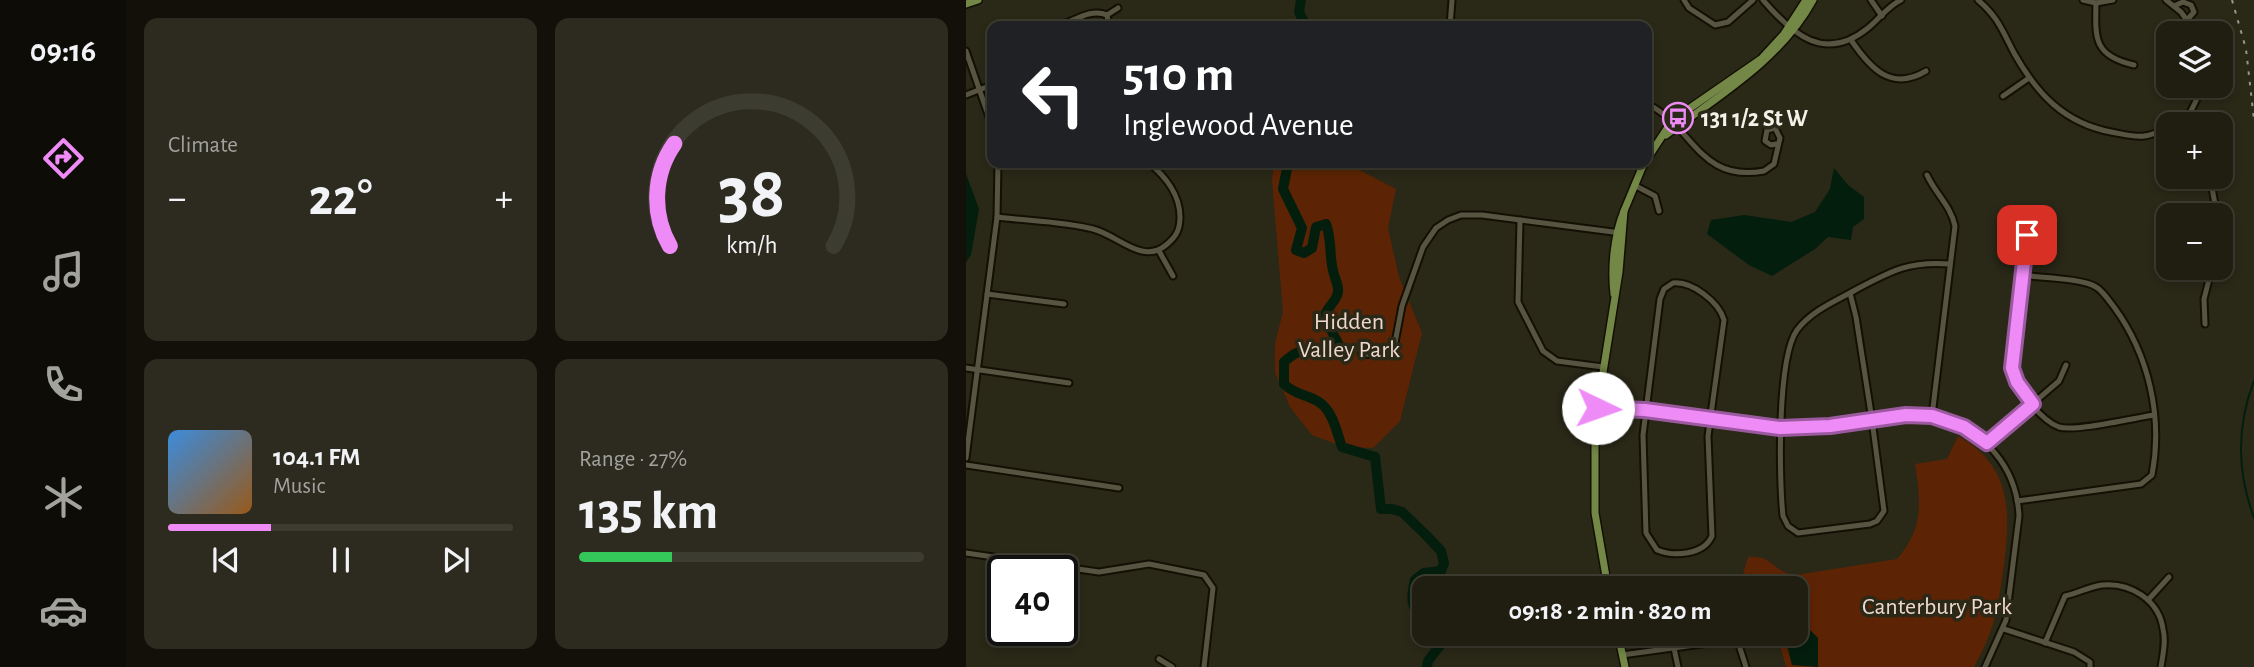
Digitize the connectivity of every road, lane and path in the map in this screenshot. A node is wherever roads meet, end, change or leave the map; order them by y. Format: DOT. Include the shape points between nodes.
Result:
graph roads {
  1 [pos="978,0"];
  2 [pos="1452,0"];
  3 [pos="1684,0"];
  4 [pos="1754,0"];
  5 [pos="1763,0"];
  6 [pos="1806,0"];
  7 [pos="1813,0"];
  8 [pos="1871,0"];
  9 [pos="1978,0"];
  10 [pos="2083,0"];
  11 [pos="2113,0"];
  12 [pos="2166,0"];
  13 [pos="1897,1"];
  14 [pos="2096,3"];
  15 [pos="966,4"];
  16 [pos="2174,6"];
  17 [pos="1118,9"];
  18 [pos="1107,15"];
  19 [pos="1882,16"];
  20 [pos="2187,20"];
  21 [pos="1070,21"];
  22 [pos="1109,21"];
  23 [pos="1450,21"];
  24 [pos="1792,28"];
  25 [pos="1851,40"];
  26 [pos="966,51"];
  27 [pos="2134,65"];
  28 [pos="1926,71"];
  29 [pos="2029,78"];
  30 [pos="987,87"];
  31 [pos="981,89"];
  32 [pos="966,95"];
  33 [pos="2003,96"];
  34 [pos="1652,108"];
  35 [pos="987,109"];
  36 [pos="1675,124"];
  37 [pos="2156,133"];
  38 [pos="1776,144"];
  39 [pos="1652,152"];
  40 [pos="998,168"];
  41 [pos="1155,168"];
  42 [pos="1642,168"];
  43 [pos="1927,175"];
  44 [pos="1634,185"];
  45 [pos="1659,211"];
  46 [pos="997,217"];
  47 [pos="2037,218"];
  48 [pos="1520,220"];
  49 [pos="1620,233"];
  50 [pos="1159,251"];
  51 [pos="1950,264"];
  52 [pos="2022,275"];
  53 [pos="1172,276"];
  54 [pos="2209,280"];
  55 [pos="1850,293"];
  56 [pos="987,294"];
  57 [pos="1064,304"];
  58 [pos="2205,324"];
  59 [pos="1361,354"];
  60 [pos="2066,365"];
  61 [pos="966,368"];
  62 [pos="1603,368"];
  63 [pos="978,371"];
  64 [pos="1069,383"];
  65 [pos="1599,404"];
  66 [pos="2033,404"];
  67 [pos="1645,410"];
  68 [pos="2154,415"];
  69 [pos="1932,416"];
  70 [pos="1710,418"];
  71 [pos="1872,420"];
  72 [pos="1780,428"];
  73 [pos="1987,443"];
  74 [pos="966,457"];
  75 [pos="966,465"];
  76 [pos="1119,488"];
  77 [pos="2017,501"];
  78 [pos="966,553"];
  79 [pos="1606,576"];
  80 [pos="2169,578"];
  81 [pos="2148,600"];
  82 [pos="2004,629"];
  83 [pos="2045,643"];
  84 [pos="1620,646"];
  85 [pos="1674,649"];
  86 [pos="1622,656"];
  87 [pos="1159,659"];
  88 [pos="2090,665"];
  89 [pos="1172,667"];
  90 [pos="1204,667"];
  91 [pos="1625,667"];
  92 [pos="1678,667"];
  93 [pos="1746,667"];
  94 [pos="1985,667"];
  95 [pos="2161,667"];
  1 -- 15 [label="main road"];
  2 -- 23 [label="street"];
  3 -- 4 [label="street" via="1715,25 1728,22"];
  5 -- 24 [label="street"];
  6 -- 24 [label="main road"];
  7 -- 24 [label="main road"];
  8 -- 19 [label="street"];
  9 -- 29 [label="street" via="1996,16"];
  10 -- 14 [label="street"];
  11 -- 14 [label="street"];
  12 -- 16 [label="street"];
  13 -- 19 [label="street"];
  14 -- 27 [label="street" via="2095,32 2101,48 2111,58"];
  16 -- 20 [label="street"];
  16 -- 20 [label="street" via="2191,5 2194,12"];
  17 -- 18 [label="street"];
  18 -- 21 [label="street" via="1099,11"];
  18 -- 22 [label="street"];
  19 -- 25 [label="street"];
  24 -- 25 [label="street" via="1816,43 1835,46"];
  24 -- 36 [label="main road" via="1754,71"];
  25 -- 28 [label="street" via="1869,65 1884,75 1904,80"];
  26 -- 31 [label="street"];
  29 -- 33 [label="street"];
  29 -- 37 [label="street" via="2048,102 2090,128 2146,138"];
  30 -- 31 [label="street"];
  31 -- 32 [label="street"];
  31 -- 35 [label="street"];
  34 -- 36 [label="street"];
  36 -- 38 [label="street" via="1704,157 1726,169 1763,172 1774,163"];
  36 -- 39 [label="main road"];
  40 -- 46 [label="street"];
  41 -- 50 [label="street" via="1167,179 1177,200 1179,230"];
  42 -- 44 [label="main road"];
  43 -- 51 [label="street" via="1953,218"];
  44 -- 45 [label="street" via="1655,196"];
  44 -- 49 [label="main road"];
  46 -- 50 [label="street" via="1093,229 1137,252"];
  46 -- 56 [label="street"];
  47 -- 52 [label="street" via="2027,235"];
  48 -- 49 [label="street"];
  48 -- 59 [label="street" via="1469,214 1436,228 1408,285 1394,348 1382,355"];
  48 -- 62 [label="street" via="1518,302 1543,351 1557,361"];
  49 -- 62 [label="main road" via="1619,272"];
  50 -- 53 [label="street"];
  51 -- 55 [label="street" via="1902,266"];
  51 -- 69 [label="street"];
  52 -- 66 [label="street" via="2012,368"];
  52 -- 68 [label="street" via="2096,287 2128,328 2142,358"];
  54 -- 58 [label="street"];
  55 -- 71 [label="street"];
  55 -- 72 [label="street" via="1813,314 1799,328 1788,351"];
  56 -- 57 [label="street"];
  56 -- 63 [label="street"];
  60 -- 66 [label="street" via="2059,382"];
  61 -- 63 [label="street"];
  62 -- 65 [label="main road"];
  63 -- 64 [label="street"];
  63 -- 74 [label="street"];
  65 -- 67 [label="street"];
  65 -- 79 [label="main road" via="1595,513"];
  66 -- 68 [label="street" via="2064,428"];
  66 -- 73 [label="street"];
  67 -- 70 [label="street"];
  67 -- 70 [label="street" via="1661,294 1679,283 1704,296 1724,320"];
  67 -- 70 [label="street" via="1646,533 1657,550 1671,553 1704,547 1712,536"];
  68 -- 77 [label="street" via="2152,475 2141,484"];
  69 -- 71 [label="street"];
  69 -- 73 [label="street" via="1964,427"];
  70 -- 72 [label="street"];
  71 -- 72 [label="street"];
  71 -- 72 [label="street" via="1885,505 1882,515 1860,526 1807,534 1792,531 1783,516"];
  73 -- 77 [label="street" via="2008,473"];
  75 -- 76 [label="street"];
  77 -- 82 [label="street"];
  78 -- 90 [label="street" via="1099,572 1149,564 1199,573 1210,580 1213,593"];
  80 -- 81 [label="street"];
  81 -- 83 [label="street" via="2115,585 2065,596"];
  81 -- 95 [label="street" via="2163,624"];
  82 -- 83 [label="street"];
  82 -- 94 [label="street"];
  83 -- 88 [label="street" via="2074,652"];
  84 -- 86 [label="main road"];
  85 -- 86 [label="street"];
  85 -- 92 [label="street"];
  85 -- 93 [label="street" via="1736,642"];
  86 -- 91 [label="main road"];
  87 -- 89 [label="street"];
}
